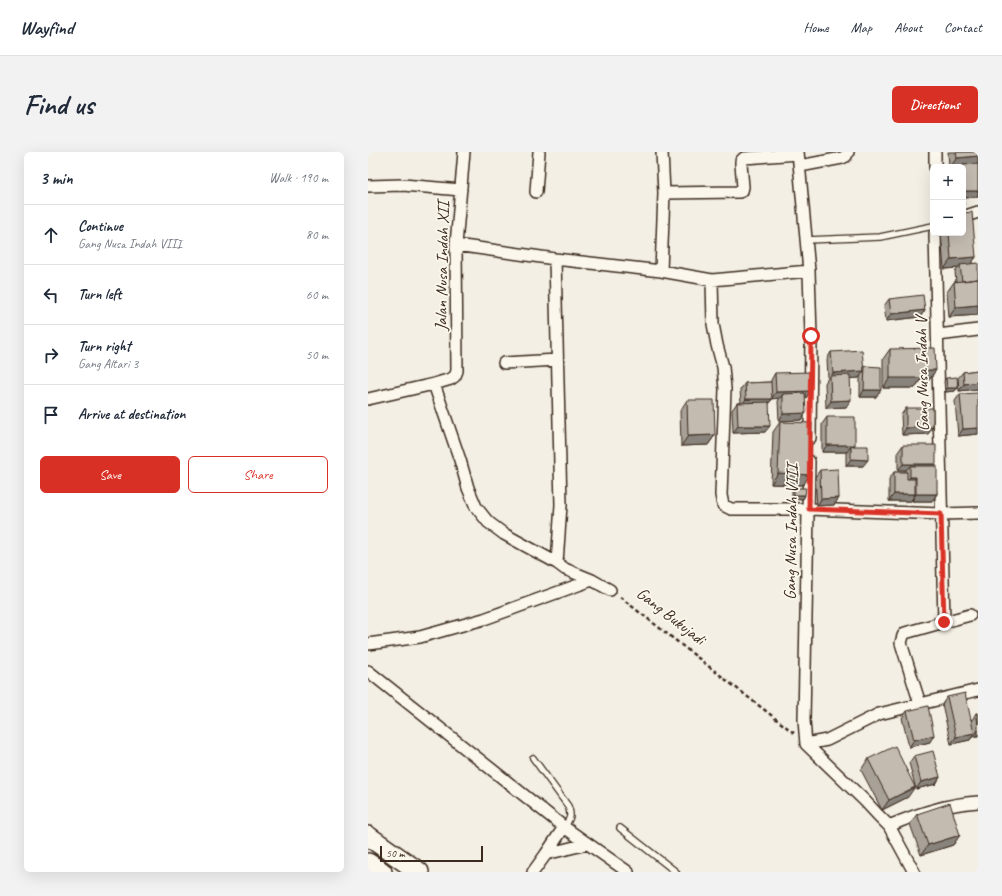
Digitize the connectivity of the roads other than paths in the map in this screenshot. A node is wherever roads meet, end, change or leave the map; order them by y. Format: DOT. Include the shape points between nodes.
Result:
graph roads {
  1 [pos="464,152"];
  2 [pos="539,152"];
  3 [pos="662,152"];
  4 [pos="848,152"];
  5 [pos="935,152"];
  6 [pos="798,153"];
  7 [pos="935,164"];
  8 [pos="800,166"];
  9 [pos="368,186"];
  10 [pos="461,190"];
  11 [pos="536,192"];
  12 [pos="664,193"];
  13 [pos="978,212"];
  14 [pos="966,216"];
  15 [pos="930,227"];
  16 [pos="936,236"];
  17 [pos="806,240"];
  18 [pos="456,245"];
  19 [pos="556,259"];
  20 [pos="661,271"];
  21 [pos="809,271"];
  22 [pos="712,280"];
  23 [pos="978,330"];
  24 [pos="938,335"];
  25 [pos="557,360"];
  26 [pos="504,363"];
  27 [pos="434,384"];
  28 [pos="368,399"];
  29 [pos="809,509"];
  30 [pos="978,513"];
  31 [pos="941,514"];
  32 [pos="557,562"];
  33 [pos="592,580"];
  34 [pos="610,590"];
  35 [pos="970,615"];
  36 [pos="944,622"];
  37 [pos="368,644"];
  38 [pos="368,671"];
  39 [pos="978,690"];
  40 [pos="920,704"];
  41 [pos="806,744"];
  42 [pos="533,758"];
  43 [pos="978,802"];
  44 [pos="889,826"];
  45 [pos="564,827"];
  46 [pos="620,828"];
  47 [pos="368,836"];
  48 [pos="588,844"];
  49 [pos="546,854"];
  50 [pos="368,863"];
  51 [pos="382,872"];
  52 [pos="419,872"];
  53 [pos="533,872"];
  54 [pos="628,872"];
  55 [pos="676,872"];
  56 [pos="914,872"];
  1 -- 10 [label="street, Jalan Nusa Indah XII"];
  2 -- 11 [label="street"];
  3 -- 12 [label="street"];
  4 -- 8 [label="street" via="842,158"];
  5 -- 7 [label="street"];
  6 -- 8 [label="street, Gang Nusa Indah VIII"];
  6 -- 12 [label="street" via="744,158 741,160 743,187 739,192"];
  8 -- 17 [label="street, Gang Nusa Indah VIII"];
  9 -- 10 [label="street" via="403,185"];
  10 -- 18 [label="street, Jalan Nusa Indah XII"];
  12 -- 20 [label="street"];
  13 -- 14 [label="street"];
  15 -- 17 [label="lane" via="880,237"];
  16 -- 24 [label="street, Gang Nusa Indah V"];
  17 -- 21 [label="street, Gang Nusa Indah VIII"];
  18 -- 19 [label="street"];
  18 -- 27 [label="street, Jalan Nusa Indah XII" via="457,371 451,379"];
  19 -- 20 [label="street"];
  19 -- 25 [label="street"];
  20 -- 22 [label="street"];
  21 -- 22 [label="street"];
  21 -- 29 [label="street, Gang Nusa Indah VIII"];
  22 -- 29 [label="street" via="713,324 723,367 725,389 721,495 723,505 731,509"];
  23 -- 24 [label="street"];
  24 -- 31 [label="street, Gang Nusa Indah V"];
  25 -- 26 [label="street"];
  25 -- 32 [label="street" via="561,504"];
  27 -- 28 [label="street"];
  27 -- 32 [label="street, Gang Bukujadi" via="476,507 488,522 504,534"];
  29 -- 31 [label="street"];
  29 -- 41 [label="street, Gang Nusa Indah VIII" via="804,720"];
  30 -- 31 [label="street"];
  31 -- 36 [label="street, Gang Nusa Indah V"];
  32 -- 33 [label="street, Gang Bukujadi" via="565,569"];
  33 -- 34 [label="street, Gang Bukujadi"];
  33 -- 37 [label="street" via="484,619 420,637"];
  35 -- 36 [label="street"];
  36 -- 40 [label="street" via="905,633 902,639"];
  38 -- 45 [label="street"];
  39 -- 40 [label="street"];
  40 -- 41 [label="street" via="879,714 827,740"];
  41 -- 44 [label="street"];
  42 -- 45 [label="lane" via="571,812"];
  43 -- 44 [label="street" via="936,809"];
  44 -- 56 [label="street"];
  45 -- 48 [label="street"];
  45 -- 49 [label="street"];
  46 -- 55 [label="lane"];
  47 -- 52 [label="highway"];
  48 -- 49 [label="street"];
  48 -- 54 [label="street"];
  49 -- 53 [label="street"];
  50 -- 51 [label="highway"];
}
